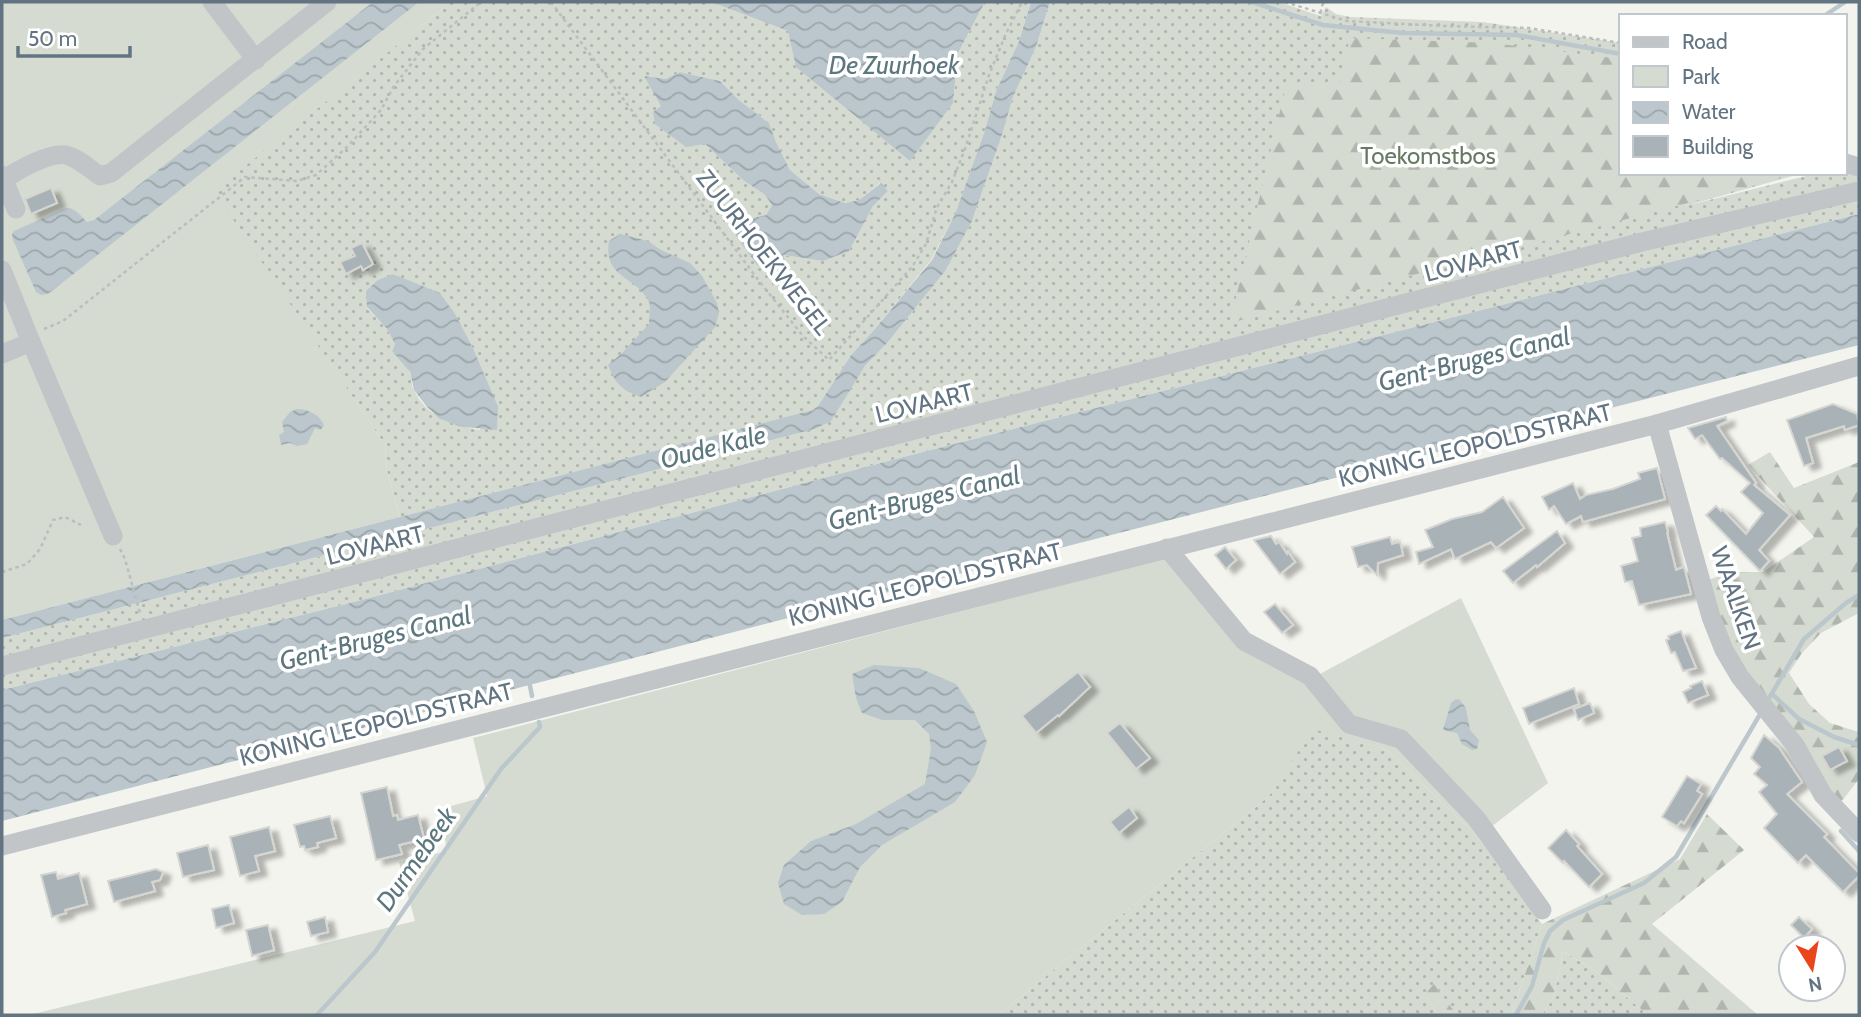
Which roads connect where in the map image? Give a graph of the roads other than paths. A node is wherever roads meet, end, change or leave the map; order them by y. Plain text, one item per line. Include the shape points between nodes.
1 (212, 2) edge
2 (327, 2) edge
3 (256, 60) junction
4 (3, 178) edge
5 (1859, 191) edge
6 (16, 209) dead end
7 (2, 270) edge
8 (29, 337) junction
9 (2, 354) edge
10 (1859, 366) edge
11 (1657, 424) junction
12 (113, 536) road end
13 (1167, 548) junction
14 (2, 666) edge
15 (1859, 833) edge
16 (2, 846) edge
17 (1542, 910) dead end

1 - 3 street
2 - 3 street
3 - 4 street via 111,173 100,176 58,154
4 - 6 street
5 - 14 street, LOVAART via 1642,242
7 - 8 street
8 - 9 street
8 - 12 street
10 - 11 street, KONING LEOPOLDSTRAAT
11 - 13 street, KONING LEOPOLDSTRAAT
11 - 15 street, WAALKEN via 1724,650 1795,745 1823,795
13 - 16 street, KONING LEOPOLDSTRAAT
13 - 17 street via 1244,641 1310,676 1349,724 1401,739 1476,818

